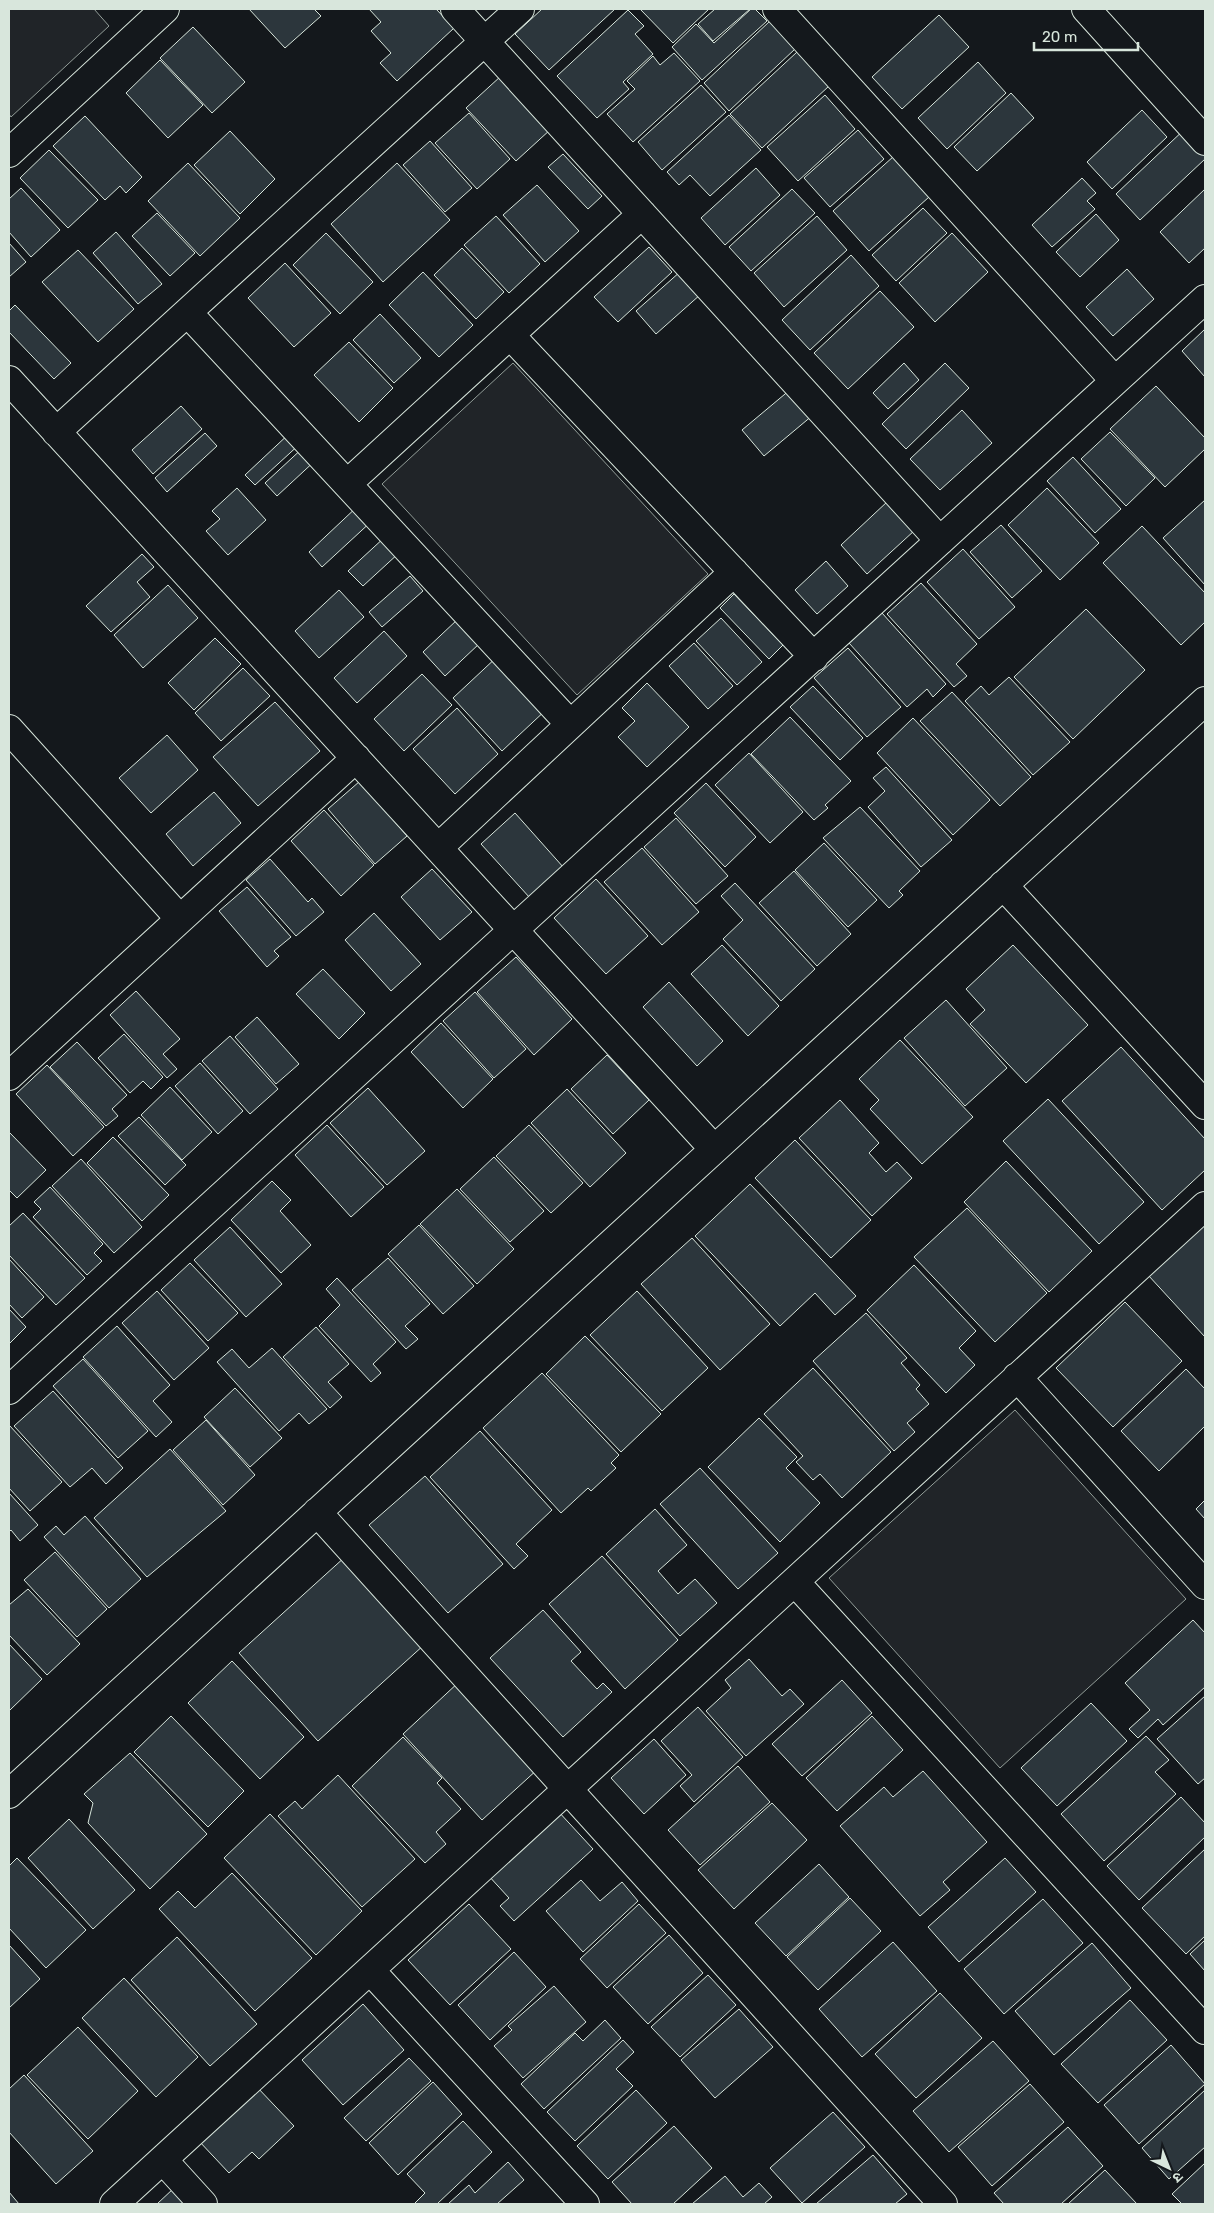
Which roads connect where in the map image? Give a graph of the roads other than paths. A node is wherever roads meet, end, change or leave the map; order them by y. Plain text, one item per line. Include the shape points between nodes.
1 (165, 9) edge
2 (455, 9) edge
3 (520, 9) edge
4 (777, 9) edge
5 (1086, 9) edge
6 (485, 41) junction
7 (1205, 141) edge
8 (9, 153) edge
9 (642, 214) junction
10 (1205, 299) edge
11 (188, 313) junction
12 (510, 334) junction
13 (9, 380) edge
14 (1115, 381) junction
15 (56, 432) junction
16 (347, 484) junction
17 (940, 541) junction
18 (734, 572) junction
19 (814, 657) junction
20 (1205, 700) edge
21 (570, 724) junction
22 (9, 729) edge
23 (356, 758) junction
24 (438, 848) junction
25 (1003, 885) junction
26 (180, 919) junction
27 (514, 931) junction
28 (11, 1069) edge
29 (1205, 1105) edge
30 (714, 1149) junction
31 (1205, 1206) edge
32 (1017, 1377) junction
33 (9, 1390) edge
34 (317, 1512) junction
35 (795, 1582) junction
36 (1205, 1585) edge
37 (567, 1789) junction
38 (9, 1794) edge
39 (370, 1970) junction
40 (1205, 2030) edge
41 (163, 2160) junction
42 (114, 2204) edge
43 (203, 2204) edge
44 (585, 2204) edge
45 (943, 2204) edge

1 - 8 street
2 - 6 street
3 - 6 street
4 - 14 street
5 - 7 street
6 - 9 street
6 - 11 street
9 - 12 street
9 - 17 street
10 - 14 street
11 - 15 street
11 - 16 street
12 - 16 street
12 - 18 street
13 - 15 street
14 - 17 street
15 - 23 street
16 - 21 street
17 - 19 street
18 - 19 street
18 - 21 street
19 - 27 street
20 - 25 street
21 - 24 street
22 - 26 street
23 - 24 street
23 - 26 street
24 - 27 street
25 - 29 street
25 - 30 street
26 - 28 street
27 - 30 street
27 - 33 street
30 - 34 street
31 - 32 street
32 - 35 street
32 - 36 street
34 - 37 street
34 - 38 street
35 - 37 street
35 - 40 street
37 - 39 street
37 - 45 street
39 - 41 street
39 - 44 street
41 - 42 street
41 - 43 street

